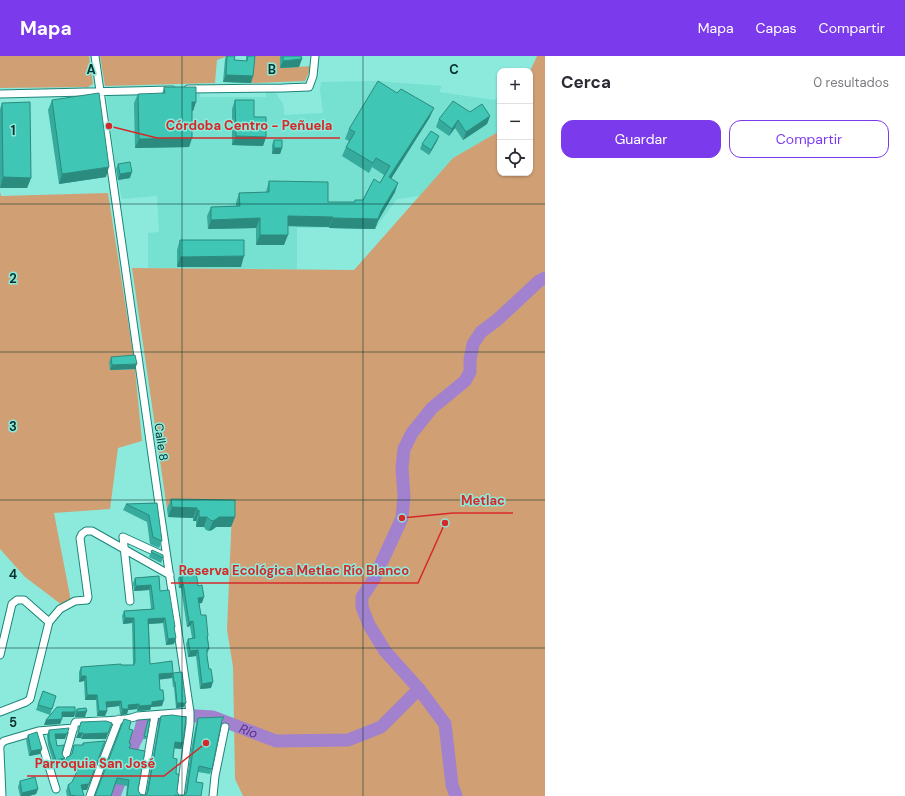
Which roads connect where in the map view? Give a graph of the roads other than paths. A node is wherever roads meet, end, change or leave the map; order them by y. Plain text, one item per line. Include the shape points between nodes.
1 (95, 56) edge
2 (316, 56) edge
3 (100, 91) junction
4 (0, 94) edge
5 (124, 549) junction
6 (167, 557) junction
7 (170, 575) junction
8 (130, 601) dead end
9 (48, 622) junction
10 (0, 654) edge
11 (0, 712) edge
12 (190, 712) junction
13 (155, 715) junction
14 (119, 719) junction
15 (226, 727) dead end
16 (74, 728) junction
17 (38, 731) junction
18 (0, 745) edge
19 (0, 750) edge
20 (65, 758) edge
21 (56, 790) dead end
22 (2, 796) edge
23 (90, 796) edge
24 (141, 796) edge
25 (180, 796) edge
26 (213, 796) edge

1 - 3 street, Calle 8
2 - 3 street via 309,86
3 - 4 street
3 - 6 street, Calle 8
5 - 6 street via 123,537
5 - 7 street
5 - 8 street
5 - 9 street via 92,531 82,534 80,538 88,597 60,609
6 - 7 street, Calle 8
7 - 12 street, Calle 8
9 - 10 street via 24,600 17,600 12,604
9 - 11 street via 30,699
12 - 13 street
12 - 25 street, Calle 8
13 - 14 street
13 - 24 street
14 - 16 street via 76,722
14 - 23 street
15 - 26 street
16 - 17 street
16 - 20 street
17 - 18 street via 4,741
17 - 21 street
18 - 19 street
19 - 22 street

